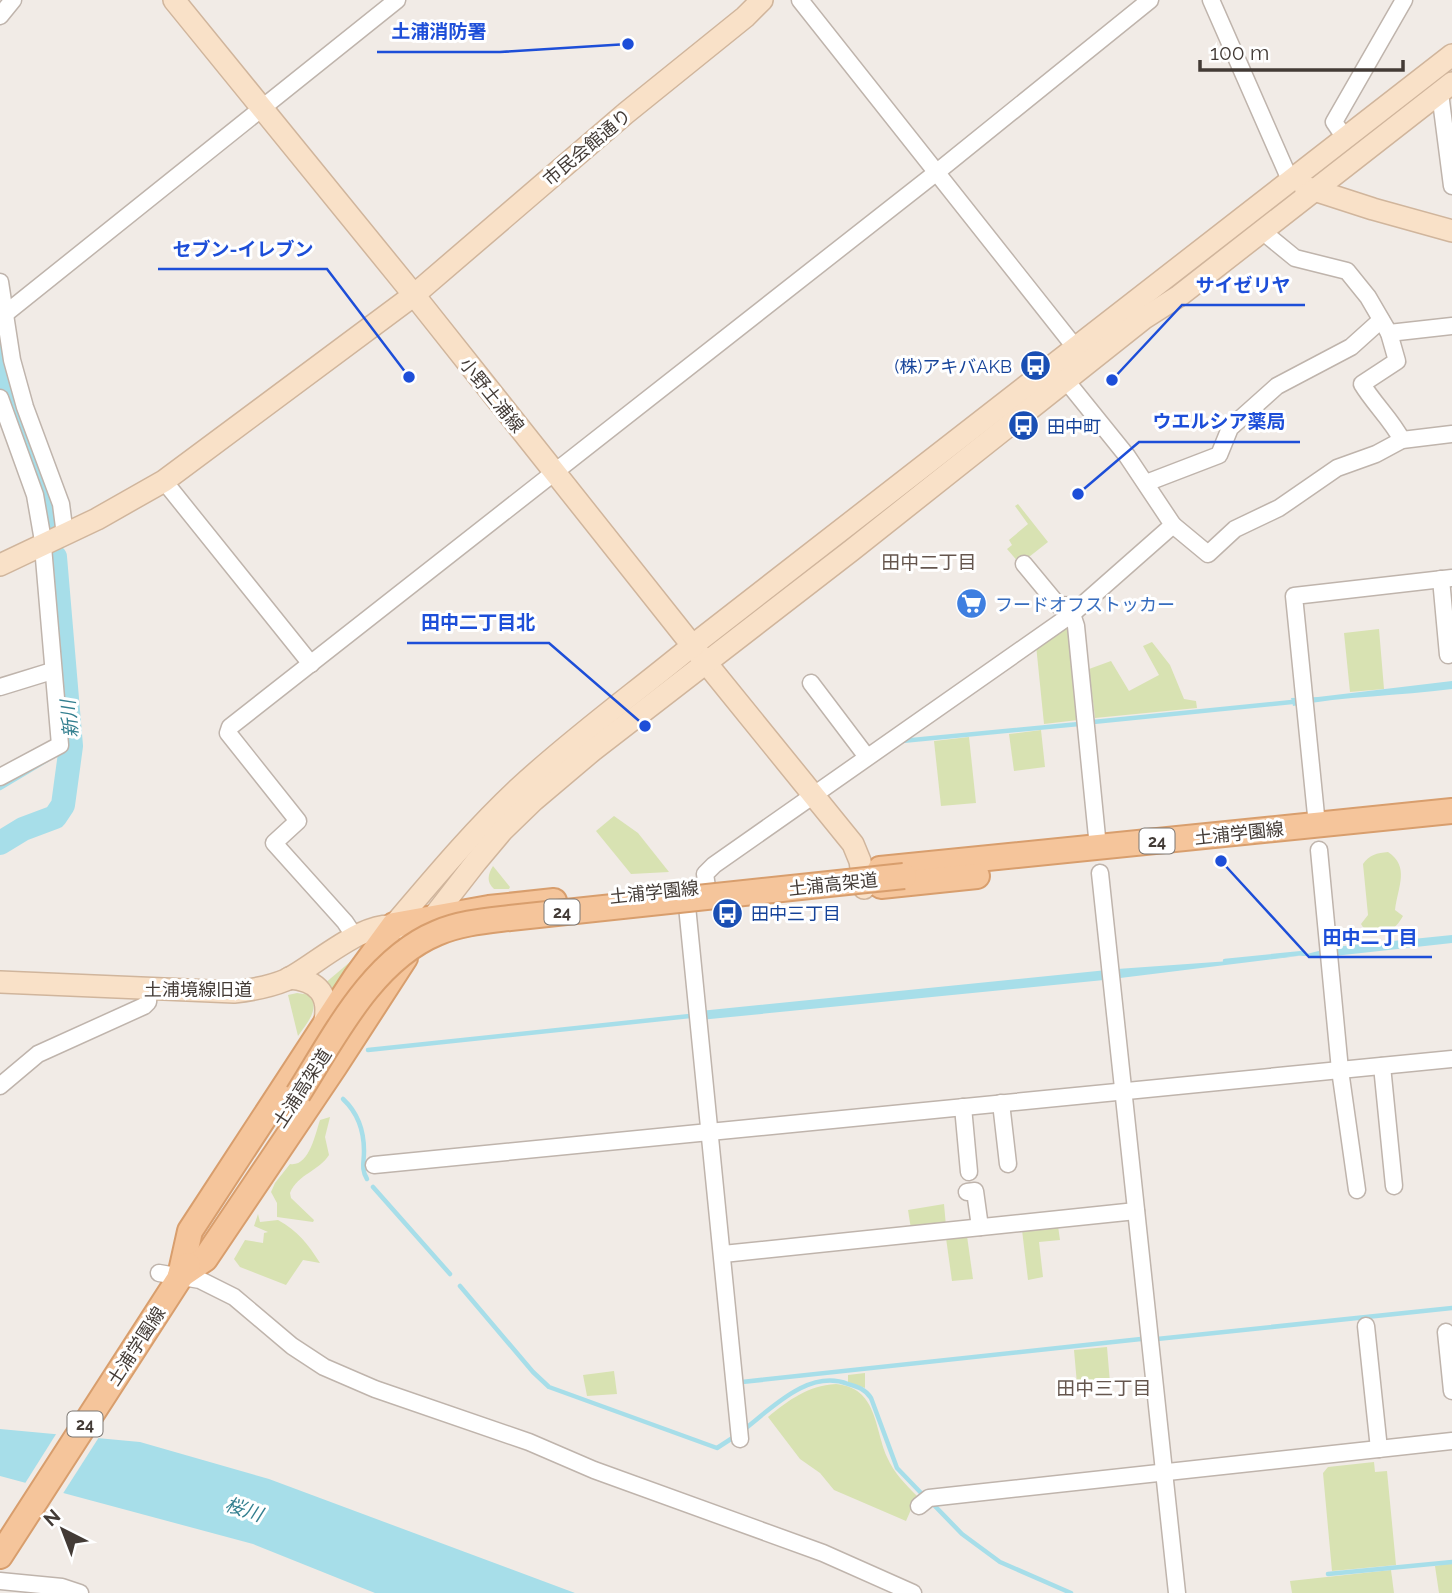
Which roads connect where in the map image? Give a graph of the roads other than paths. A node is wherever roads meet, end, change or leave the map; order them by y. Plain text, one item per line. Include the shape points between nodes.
1 (13, 0) edge
2 (174, 0) edge
3 (397, 0) edge
4 (762, 0) edge
5 (800, 0) edge
6 (1150, 0) edge
7 (1211, 0) edge
8 (1404, 0) edge
9 (0, 16) edge
10 (1452, 55) edge
11 (1446, 88) edge
12 (261, 108) junction
13 (1345, 138) junction
14 (937, 172) junction
15 (1290, 180) junction
16 (1452, 186) edge
17 (1314, 191) junction
18 (1262, 231) junction
19 (1452, 231) edge
20 (0, 282) edge
21 (414, 295) junction
22 (5, 313) junction
23 (1452, 326) edge
24 (1385, 327) junction
25 (1082, 356) junction
26 (1060, 373) junction
27 (0, 398) edge
28 (1452, 434) edge
29 (1402, 440) junction
30 (8, 445) edge
31 (555, 472) junction
32 (164, 481) junction
33 (1146, 483) junction
34 (1173, 525) junction
35 (65, 535) junction
36 (43, 546) junction
37 (1024, 564) dead end
38 (0, 565) edge
39 (1446, 579) edge
40 (1076, 610) junction
41 (692, 646) junction
42 (1448, 655) dead end
43 (311, 664) junction
44 (707, 664) junction
45 (52, 671) junction
46 (811, 683) dead end
47 (0, 687) edge
48 (867, 757) junction
49 (0, 777) edge
50 (814, 794) junction
51 (1452, 811) edge
52 (1452, 818) edge
53 (1317, 825) junction
54 (1452, 827) edge
55 (1097, 837) dead end
56 (1319, 850) dead end
57 (1100, 873) dead end
58 (863, 880) junction
59 (707, 887) junction
60 (687, 906) junction
61 (394, 925) junction
62 (426, 926) junction
63 (355, 937) junction
64 (289, 978) junction
65 (0, 982) edge
66 (149, 989) junction
67 (324, 1025) junction
68 (1452, 1059) edge
69 (1382, 1066) junction
70 (1340, 1070) junction
71 (0, 1086) edge
72 (1122, 1091) junction
73 (1001, 1103) junction
74 (963, 1107) junction
75 (709, 1131) junction
76 (1008, 1164) dead end
77 (374, 1165) dead end
78 (969, 1172) dead end
79 (1394, 1186) dead end
80 (1357, 1190) dead end
81 (967, 1192) dead end
82 (1136, 1211) junction
83 (980, 1227) junction
84 (723, 1254) junction
85 (170, 1280) junction
86 (1366, 1326) dead end
87 (1446, 1332) dead end
88 (1452, 1391) edge
89 (740, 1439) dead end
90 (1452, 1441) edge
91 (1379, 1450) junction
92 (1165, 1473) junction
93 (919, 1506) dead end
94 (0, 1556) edge
95 (0, 1581) edge
96 (80, 1593) edge
97 (913, 1593) edge
98 (1177, 1593) edge

1 - 9 street
2 - 12 street, 小野土浦線
3 - 12 street
4 - 21 street, 市民会館通り
5 - 14 street
6 - 14 street
7 - 15 street
8 - 13 street via 1334,122
10 - 13 street
11 - 16 street
11 - 17 street
12 - 21 street, 小野土浦線
12 - 22 street
13 - 15 street
14 - 25 street
14 - 31 street
15 - 17 street
15 - 25 street
17 - 18 street
17 - 19 street
18 - 24 street via 1295,258 1347,271
18 - 25 street via 1179,296
20 - 22 street
21 - 31 street, 小野土浦線
21 - 32 street
22 - 35 street via 12,360 61,504
23 - 24 street
24 - 29 street via 1397,361 1362,384
24 - 33 street via 1277,386 1230,428 1219,454
25 - 26 street
26 - 33 street
26 - 41 street
26 - 44 street
27 - 30 street
28 - 29 street
29 - 34 street via 1337,468 1279,508 1235,529 1208,554
30 - 36 street via 35,495
31 - 41 street, 小野土浦線
31 - 43 street
32 - 35 street
32 - 43 street
33 - 34 street
34 - 40 street
35 - 36 street
36 - 38 street
36 - 45 street
37 - 40 street via 1058,605
39 - 42 street
39 - 53 street via 1294,596
40 - 48 street
40 - 55 street
41 - 44 street, 小野土浦線
41 - 61 street via 521,786
43 - 63 street via 228,733 298,821 274,843
44 - 50 street, 小野土浦線
44 - 62 street via 534,800 502,831
45 - 47 street
45 - 49 street via 60,745
46 - 48 street
48 - 50 street
50 - 58 street, 小野土浦線 via 853,844
50 - 59 street via 714,865 705,874
51 - 53 main road, 土浦学園線 / 24
52 - 85 main road, 土浦高架道 / 24, bridge via 462,925 418,942 364,994
53 - 58 main road, 土浦学園線 / 24
54 - 58 main road, 土浦学園線 / 24
56 - 70 street
57 - 72 street
58 - 59 main road, 土浦学園線 / 24
58 - 60 main road, 土浦学園線 / 24
59 - 62 main road, 土浦学園線 / 24 via 489,908
60 - 62 main road, 土浦学園線 / 24
60 - 75 street
61 - 62 main road, 土浦学園線 / 24
61 - 63 street, 土浦境線旧道
61 - 67 main road, 土浦学園線 / 24
62 - 85 main road, 土浦学園線 / 24 via 205,1259
63 - 64 street, 土浦境線旧道
64 - 66 street, 土浦境線旧道 via 234,992
64 - 67 street via 304,979 321,991 327,1013
65 - 66 street, 土浦境線旧道
66 - 71 street via 144,1006 38,1054
67 - 85 main road, 土浦学園線 / 24 via 190,1231
68 - 69 street
69 - 70 street
69 - 79 street
70 - 72 street
70 - 80 street
72 - 73 street
72 - 82 street
73 - 74 street
73 - 76 street
74 - 75 street
74 - 78 street
75 - 77 street
75 - 84 street
81 - 83 street via 975,1191
82 - 83 street
82 - 92 street
83 - 84 street
84 - 89 street
85 - 94 main road, 土浦学園線 / 24
85 - 97 street via 200,1280 234,1297 324,1367 375,1389 823,1553
86 - 91 street
87 - 88 street
90 - 91 street
91 - 92 street
92 - 93 street via 929,1498
92 - 98 street
95 - 96 street

